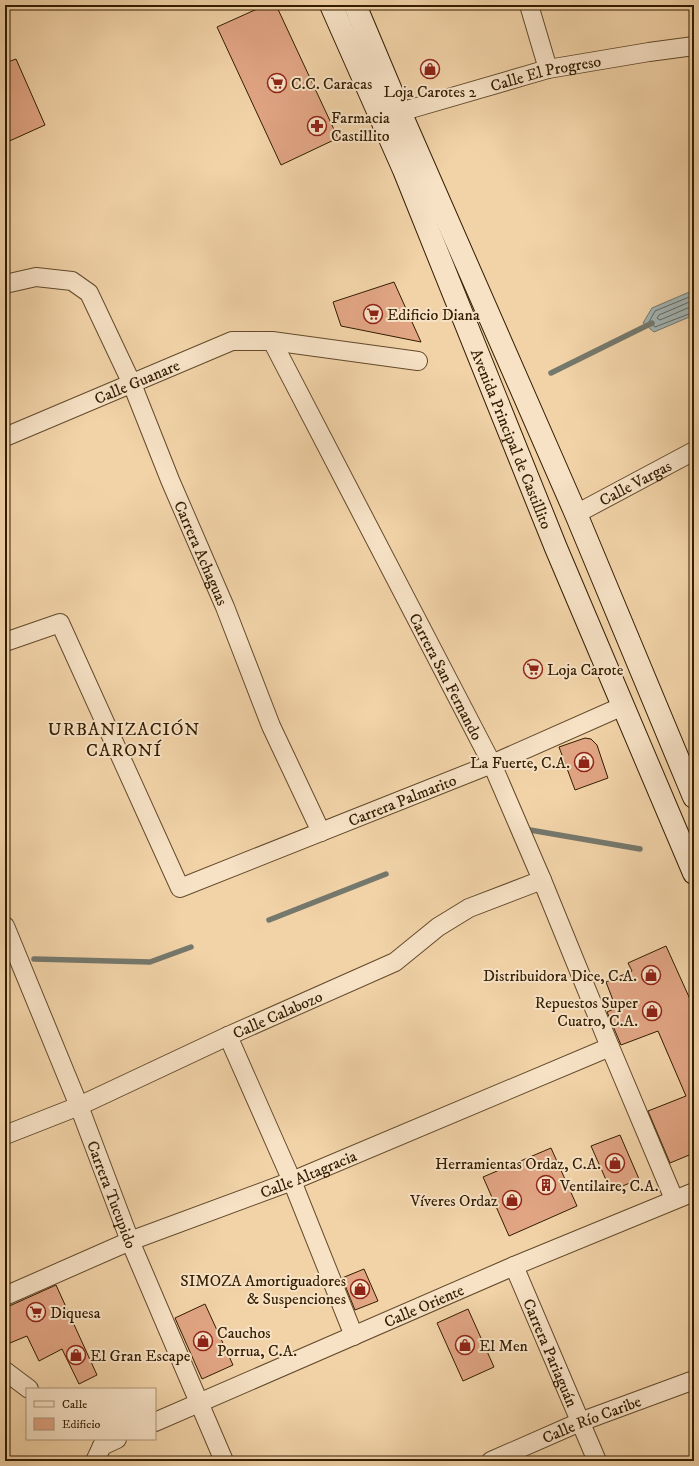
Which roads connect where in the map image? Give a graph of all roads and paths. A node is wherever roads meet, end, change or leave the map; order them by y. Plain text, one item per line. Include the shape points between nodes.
1 (331, 5) edge
2 (355, 5) edge
3 (529, 5) edge
4 (694, 46) edge
5 (548, 69) junction
6 (400, 112) junction
7 (5, 284) edge
8 (272, 341) junction
9 (418, 361) dead end
10 (132, 384) junction
11 (5, 437) edge
12 (694, 451) edge
13 (576, 514) junction
14 (5, 642) edge
15 (623, 706) junction
16 (492, 764) junction
17 (693, 791) edge
18 (321, 832) junction
19 (694, 873) edge
20 (542, 880) junction
21 (5, 926) edge
22 (228, 1036) junction
23 (610, 1047) junction
24 (79, 1106) junction
25 (5, 1135) edge
26 (292, 1181) junction
27 (694, 1192) edge
28 (674, 1199) junction
29 (130, 1241) junction
30 (514, 1266) junction
31 (5, 1296) edge
32 (354, 1336) junction
33 (5, 1371) edge
34 (694, 1380) edge
35 (28, 1388) edge
36 (200, 1403) junction
37 (156, 1422) edge
38 (580, 1422) junction
39 (224, 1461) edge
40 (491, 1461) edge
41 (597, 1461) edge

1 - 15 main road, Avenida Principal de Castillito via 404,170 556,548
2 - 6 main road, Avenida Principal de Castillito
3 - 5 street
4 - 5 street, Calle El Progreso
5 - 6 street, Calle El Progreso
6 - 13 main road, Avenida Principal de Castillito
7 - 10 street, Carrera Achaguas via 36,277 72,282 90,293
8 - 9 street, Calle Guanare
8 - 10 street, Calle Guanare via 232,341
8 - 16 street, Carrera San Fernando
10 - 11 street, Calle Guanare
10 - 18 street, Carrera Achaguas via 225,607 271,726
12 - 13 street, Calle Vargas
13 - 17 main road, Avenida Principal de Castillito
14 - 18 street, Carrera Palmarito via 60,623 180,888
15 - 16 street, Carrera Palmarito
15 - 19 main road, Avenida Principal de Castillito
16 - 18 street, Carrera Palmarito
16 - 20 street, Carrera San Fernando
20 - 22 street, Calle Calabozo via 469,908 438,927 395,962
20 - 23 street, Carrera San Fernando
21 - 24 street, Carrera Tucupido
22 - 24 street, Calle Calabozo
22 - 26 street
23 - 26 street, Calle Altagracia
23 - 28 street, Carrera San Fernando
24 - 25 street, Calle Calabozo
24 - 29 street, Carrera Tucupido
26 - 29 street, Calle Altagracia
26 - 32 street
27 - 28 street, Calle Oriente
28 - 30 street, Calle Oriente
29 - 31 street, Calle Altagracia
29 - 36 street, Carrera Tucupido
30 - 32 street, Calle Oriente
30 - 38 street, Carrera Pariaguán
32 - 36 street, Calle Oriente
33 - 35 street
34 - 38 street, Calle Río Caribe
36 - 37 street, Calle Oriente
36 - 39 street, Carrera Tucupido
38 - 40 street, Calle Río Caribe
38 - 41 street, Carrera Pariaguán

